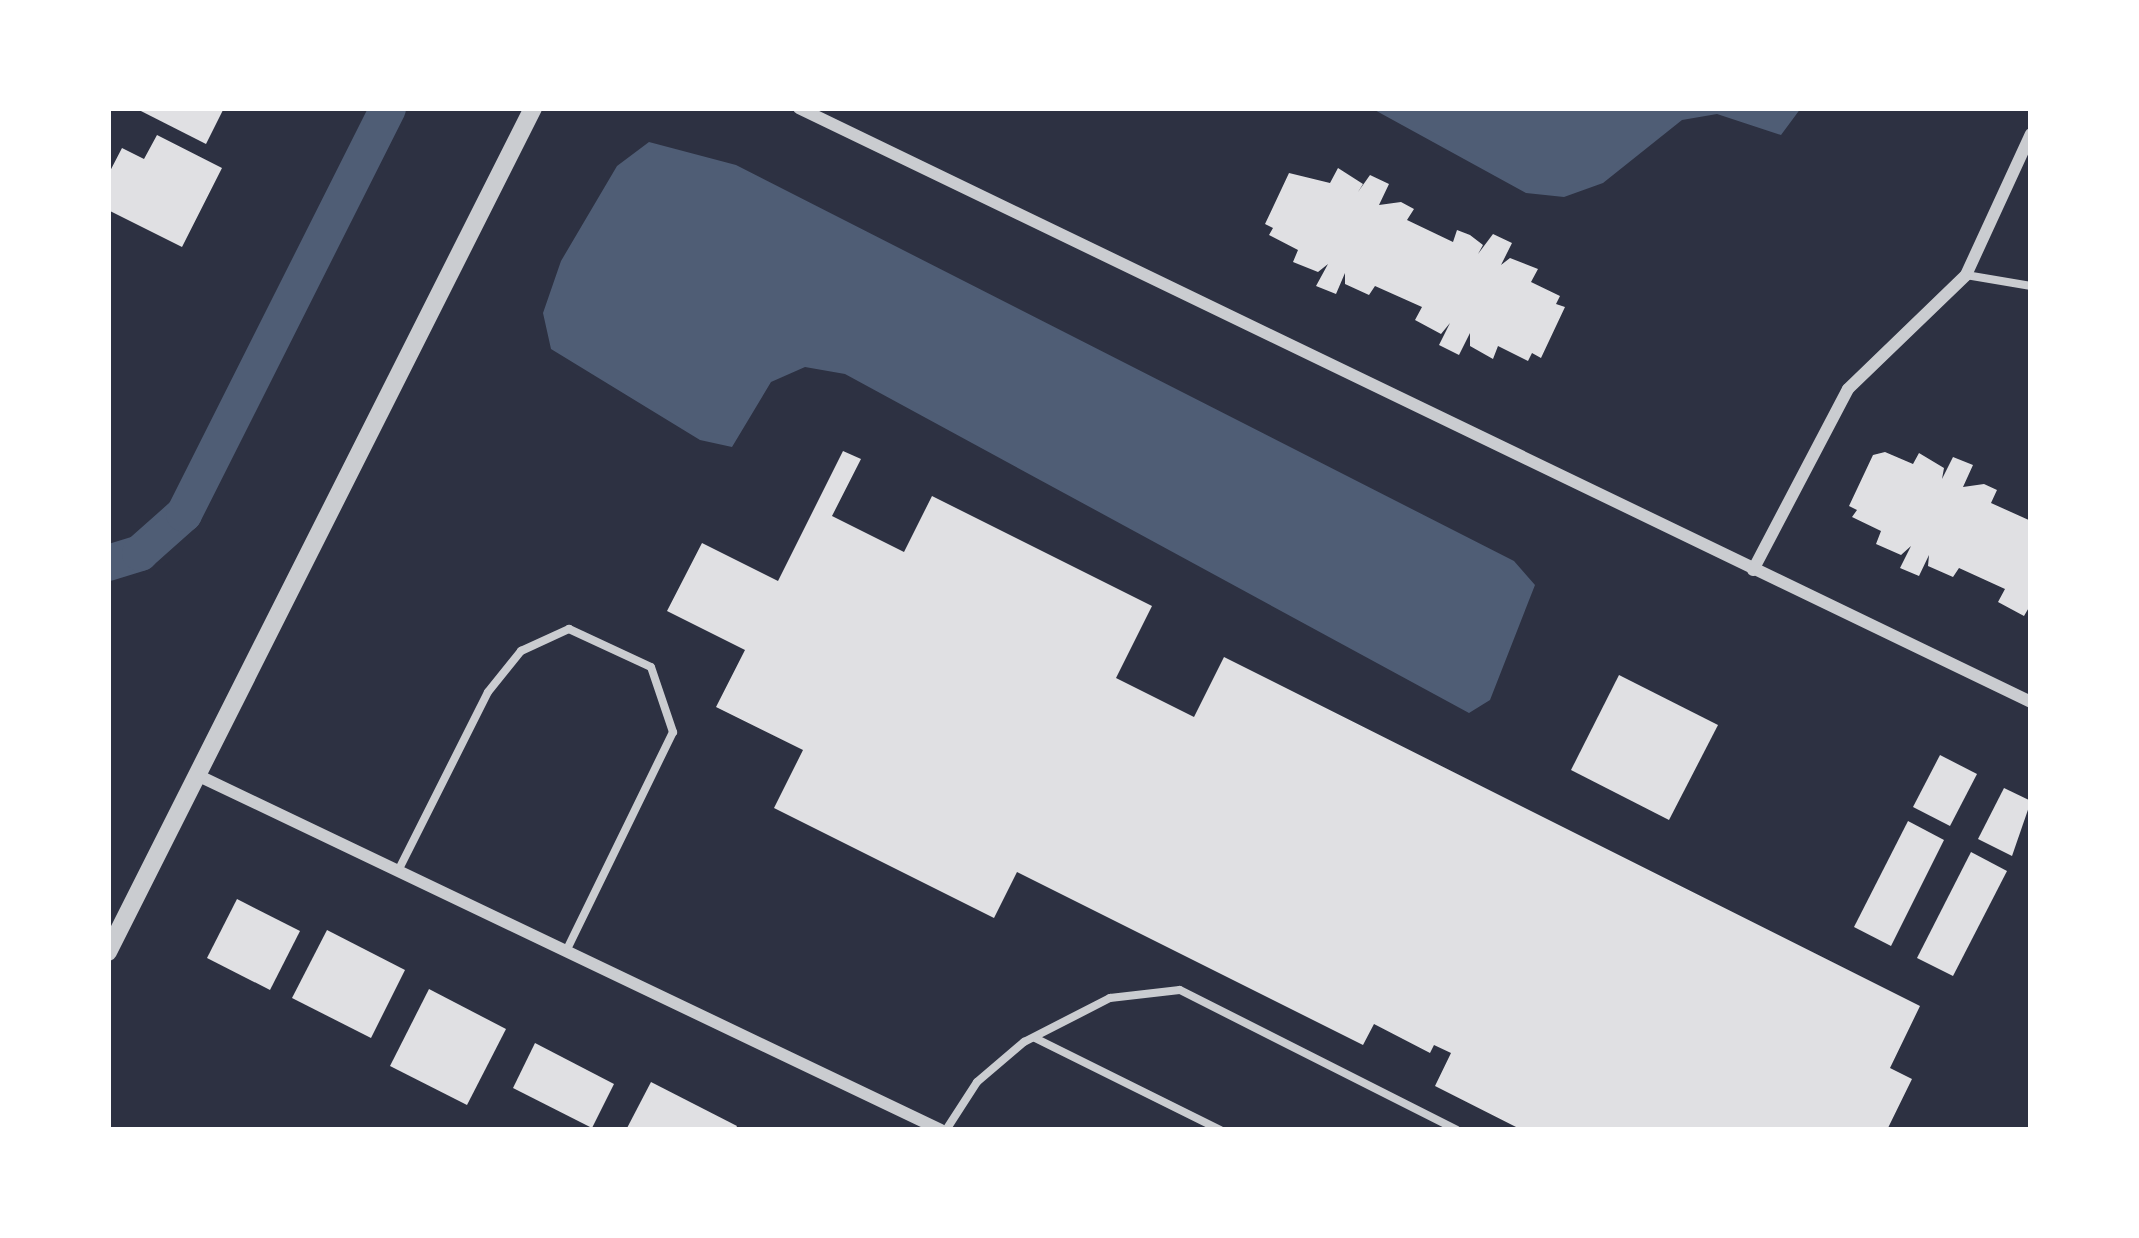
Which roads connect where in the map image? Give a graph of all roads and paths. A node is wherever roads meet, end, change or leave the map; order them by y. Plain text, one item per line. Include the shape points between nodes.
1 (533, 108) edge
2 (800, 108) edge
3 (2031, 134) edge
4 (2026, 164) edge
5 (1966, 275) junction
6 (2031, 286) edge
7 (1753, 571) junction
8 (2031, 702) edge
9 (197, 775) junction
10 (398, 871) junction
11 (566, 951) junction
12 (108, 952) edge
13 (1034, 1037) junction
14 (944, 1130) edge
15 (1220, 1130) edge
16 (1457, 1130) edge

1 - 9 street
2 - 7 street
3 - 4 street
4 - 5 street
5 - 6 lane
5 - 7 street via 1848,389
7 - 8 street
9 - 10 street
9 - 12 street
10 - 11 street
10 - 11 lane via 488,692 521,651 569,628 651,667 673,732
11 - 14 street
13 - 14 lane via 977,1082
13 - 15 lane
13 - 16 lane via 1110,998 1180,990

